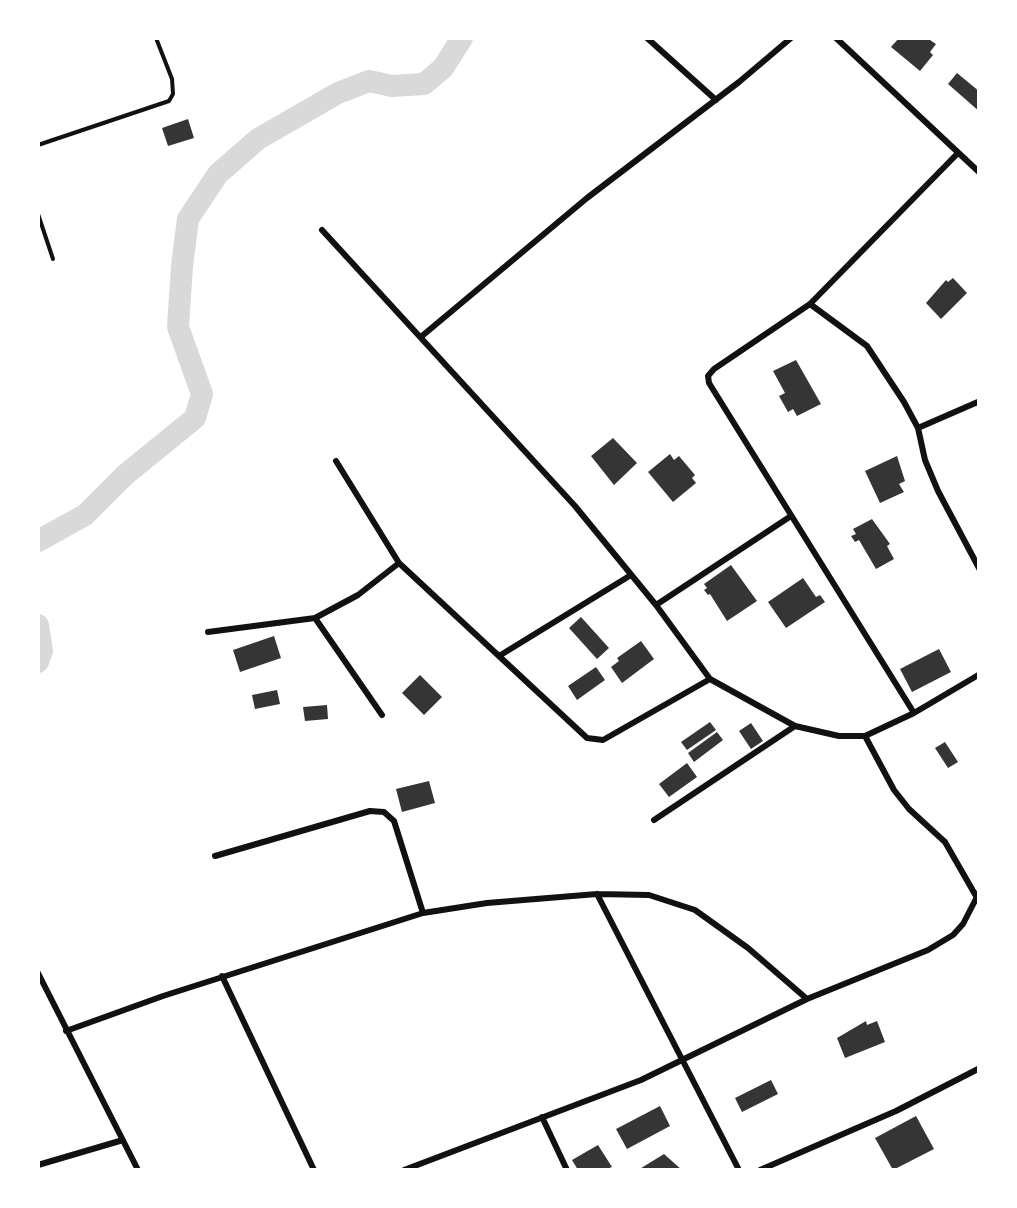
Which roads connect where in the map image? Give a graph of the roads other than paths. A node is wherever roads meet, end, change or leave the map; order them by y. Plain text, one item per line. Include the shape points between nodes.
1 (156, 38) edge
2 (647, 38) edge
3 (790, 38) edge
4 (836, 38) edge
5 (716, 100) junction
6 (38, 145) edge
7 (958, 153) junction
8 (980, 173) edge
9 (38, 214) edge
10 (322, 230) dead end
11 (53, 259) dead end
12 (810, 304) junction
13 (422, 336) junction
14 (980, 402) edge
15 (918, 428) junction
16 (336, 461) dead end
17 (791, 516) junction
18 (399, 562) junction
19 (980, 570) edge
20 (631, 575) junction
21 (656, 605) junction
22 (315, 618) junction
23 (208, 632) dead end
24 (499, 656) junction
25 (980, 674) edge
26 (710, 679) junction
27 (914, 713) junction
28 (382, 715) dead end
29 (795, 726) junction
30 (864, 736) junction
31 (654, 820) dead end
32 (215, 856) dead end
33 (597, 894) junction
34 (978, 897) edge
35 (423, 913) junction
36 (38, 972) edge
37 (222, 976) junction
38 (807, 998) junction
39 (66, 1031) junction
40 (682, 1061) junction
41 (980, 1068) edge
42 (542, 1117) junction
43 (123, 1140) junction
44 (38, 1164) edge
45 (420, 1168) edge
46 (138, 1170) edge
47 (314, 1170) edge
48 (404, 1170) edge
49 (567, 1170) edge
50 (739, 1170) edge
51 (760, 1170) edge

1 - 6 lane via 172,79 169,101
2 - 5 street
3 - 5 street
4 - 7 street
5 - 13 street
7 - 8 street
7 - 12 street
9 - 11 lane
10 - 13 street
12 - 15 street via 866,346
12 - 17 street via 708,376
13 - 20 street
14 - 15 street
15 - 19 street via 938,491
16 - 18 street
17 - 21 street
17 - 27 street
18 - 22 street
18 - 24 street
20 - 21 street
20 - 24 street
21 - 26 street
22 - 23 street
22 - 28 street
24 - 26 street via 594,741
25 - 27 street
26 - 29 street
27 - 30 street
29 - 30 street
29 - 31 street
30 - 34 street via 894,790 944,842
32 - 35 street via 384,812 394,821
33 - 35 street
33 - 38 street via 649,895 695,910
33 - 40 street
34 - 38 street via 953,935 885,970
35 - 37 street
36 - 39 street
37 - 39 street
37 - 47 street
38 - 40 street
39 - 43 street
40 - 42 street
40 - 50 street
41 - 51 street
42 - 45 street
42 - 49 street
43 - 44 street
43 - 46 street
45 - 48 street

